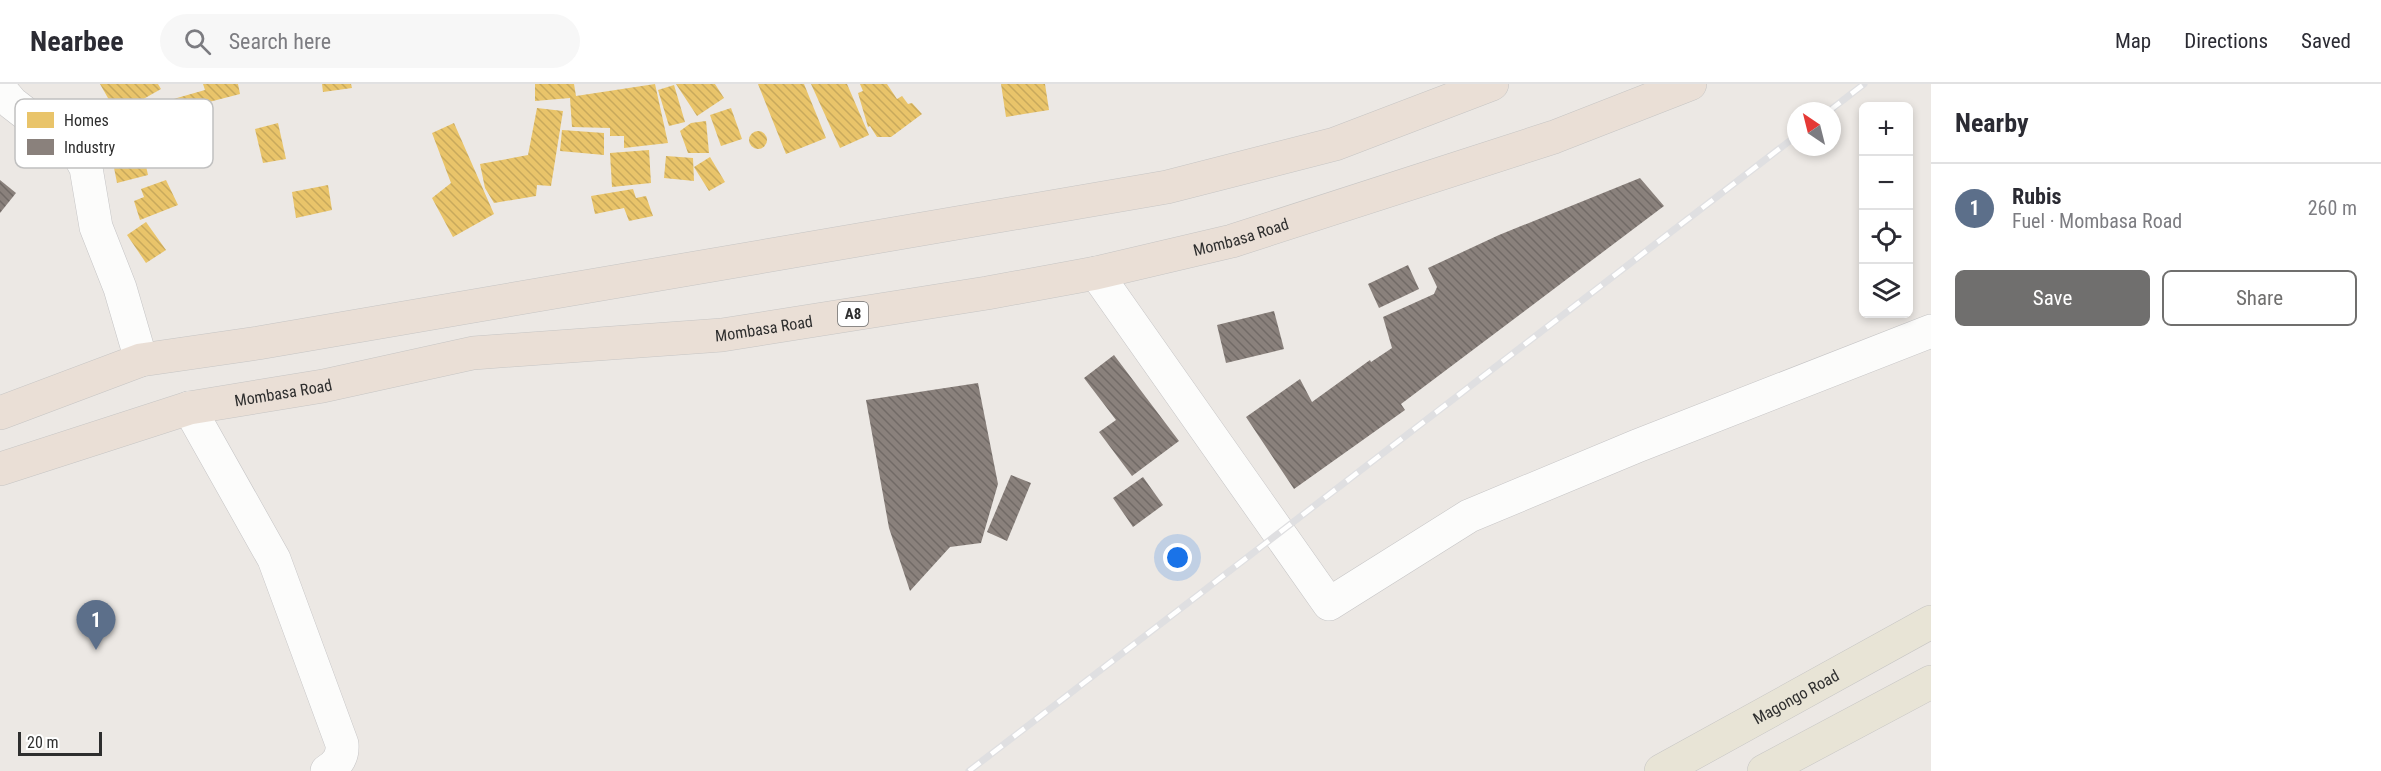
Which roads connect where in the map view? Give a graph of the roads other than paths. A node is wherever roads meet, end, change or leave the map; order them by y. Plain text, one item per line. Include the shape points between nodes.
1 (1492, 84) edge
2 (1690, 84) edge
3 (0, 89) edge
4 (15, 105) edge
5 (84, 168) edge
6 (1096, 273) junction
7 (1931, 331) edge
8 (141, 360) junction
9 (189, 408) junction
10 (0, 413) edge
11 (0, 469) edge
12 (1931, 622) edge
13 (1931, 682) edge
14 (327, 771) edge
15 (1661, 771) edge
16 (1764, 771) edge

1 - 8 highway via 1335,144 1167,188
2 - 6 highway, Mombasa Road / A8 via 1554,137 1232,241
3 - 4 street
5 - 8 street via 96,226 120,288
6 - 7 street via 1329,604 1469,516
6 - 9 highway, Mombasa Road / A8 via 722,334 473,353 323,386
8 - 10 highway
9 - 11 highway, Mombasa Road / A8
9 - 14 street via 266,542 302,631 342,744 340,760
12 - 15 main road, Magongo Road
13 - 16 main road

